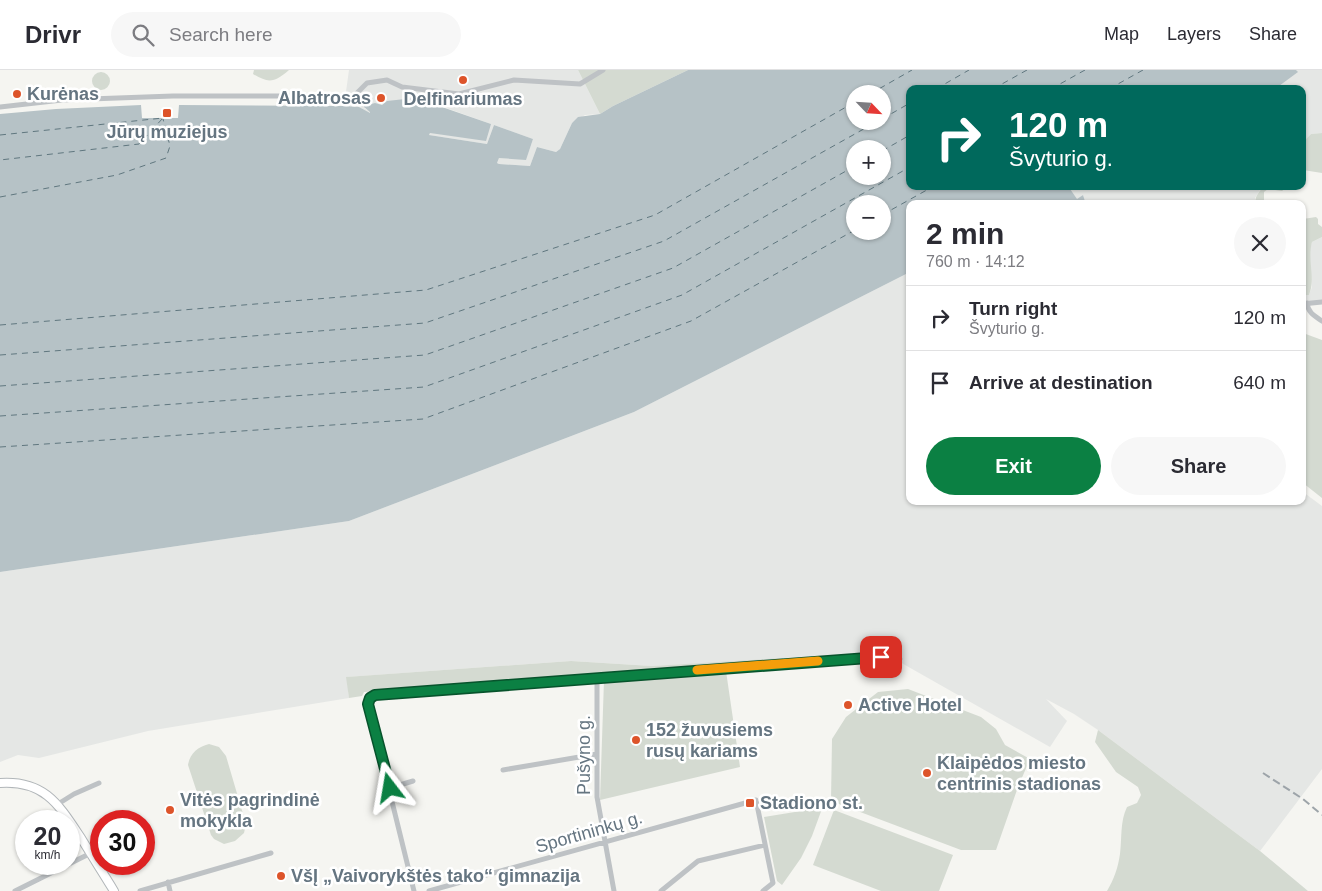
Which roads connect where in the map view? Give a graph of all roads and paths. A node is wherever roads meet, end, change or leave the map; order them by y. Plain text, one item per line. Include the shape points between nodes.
1 (603, 70) edge
2 (0, 107) edge
3 (1322, 302) edge
4 (1306, 304) edge
5 (1306, 306) edge
6 (1322, 321) edge
7 (900, 658) dead end
8 (597, 678) junction
9 (597, 754) junction
10 (503, 770) dead end
11 (413, 781) dead end
12 (0, 783) edge
13 (99, 783) dead end
14 (390, 788) junction
15 (58, 804) junction
16 (604, 842) junction
17 (765, 845) junction
18 (90, 852) edge
19 (272, 852) dead end
20 (90, 854) edge
21 (104, 875) edge
22 (168, 882) junction
23 (15, 891) edge
24 (114, 891) edge
25 (140, 891) edge
26 (170, 891) edge
27 (414, 891) edge
28 (429, 891) edge
29 (614, 891) edge
30 (661, 891) edge
31 (763, 891) edge

1 - 2 street via 580,84 514,80 459,94 406,88 387,80 368,83 352,96 173,96 62,100
3 - 4 street
5 - 6 street
7 - 8 street via 810,661
8 - 9 street, Pušyno g.
8 - 14 street via 375,695 368,704
9 - 10 street
9 - 16 street, Pušyno g. via 597,797
11 - 14 street
12 - 15 main road via 28,785
13 - 15 street
14 - 27 street
15 - 18 main road
16 - 17 street, Sportininkų g. via 756,800
16 - 28 street, Sportininkų g.
16 - 29 street, Pušyno g.
17 - 30 street via 698,861
17 - 31 street via 773,883
19 - 22 street
20 - 23 street
21 - 24 main road
22 - 25 street
22 - 26 street

